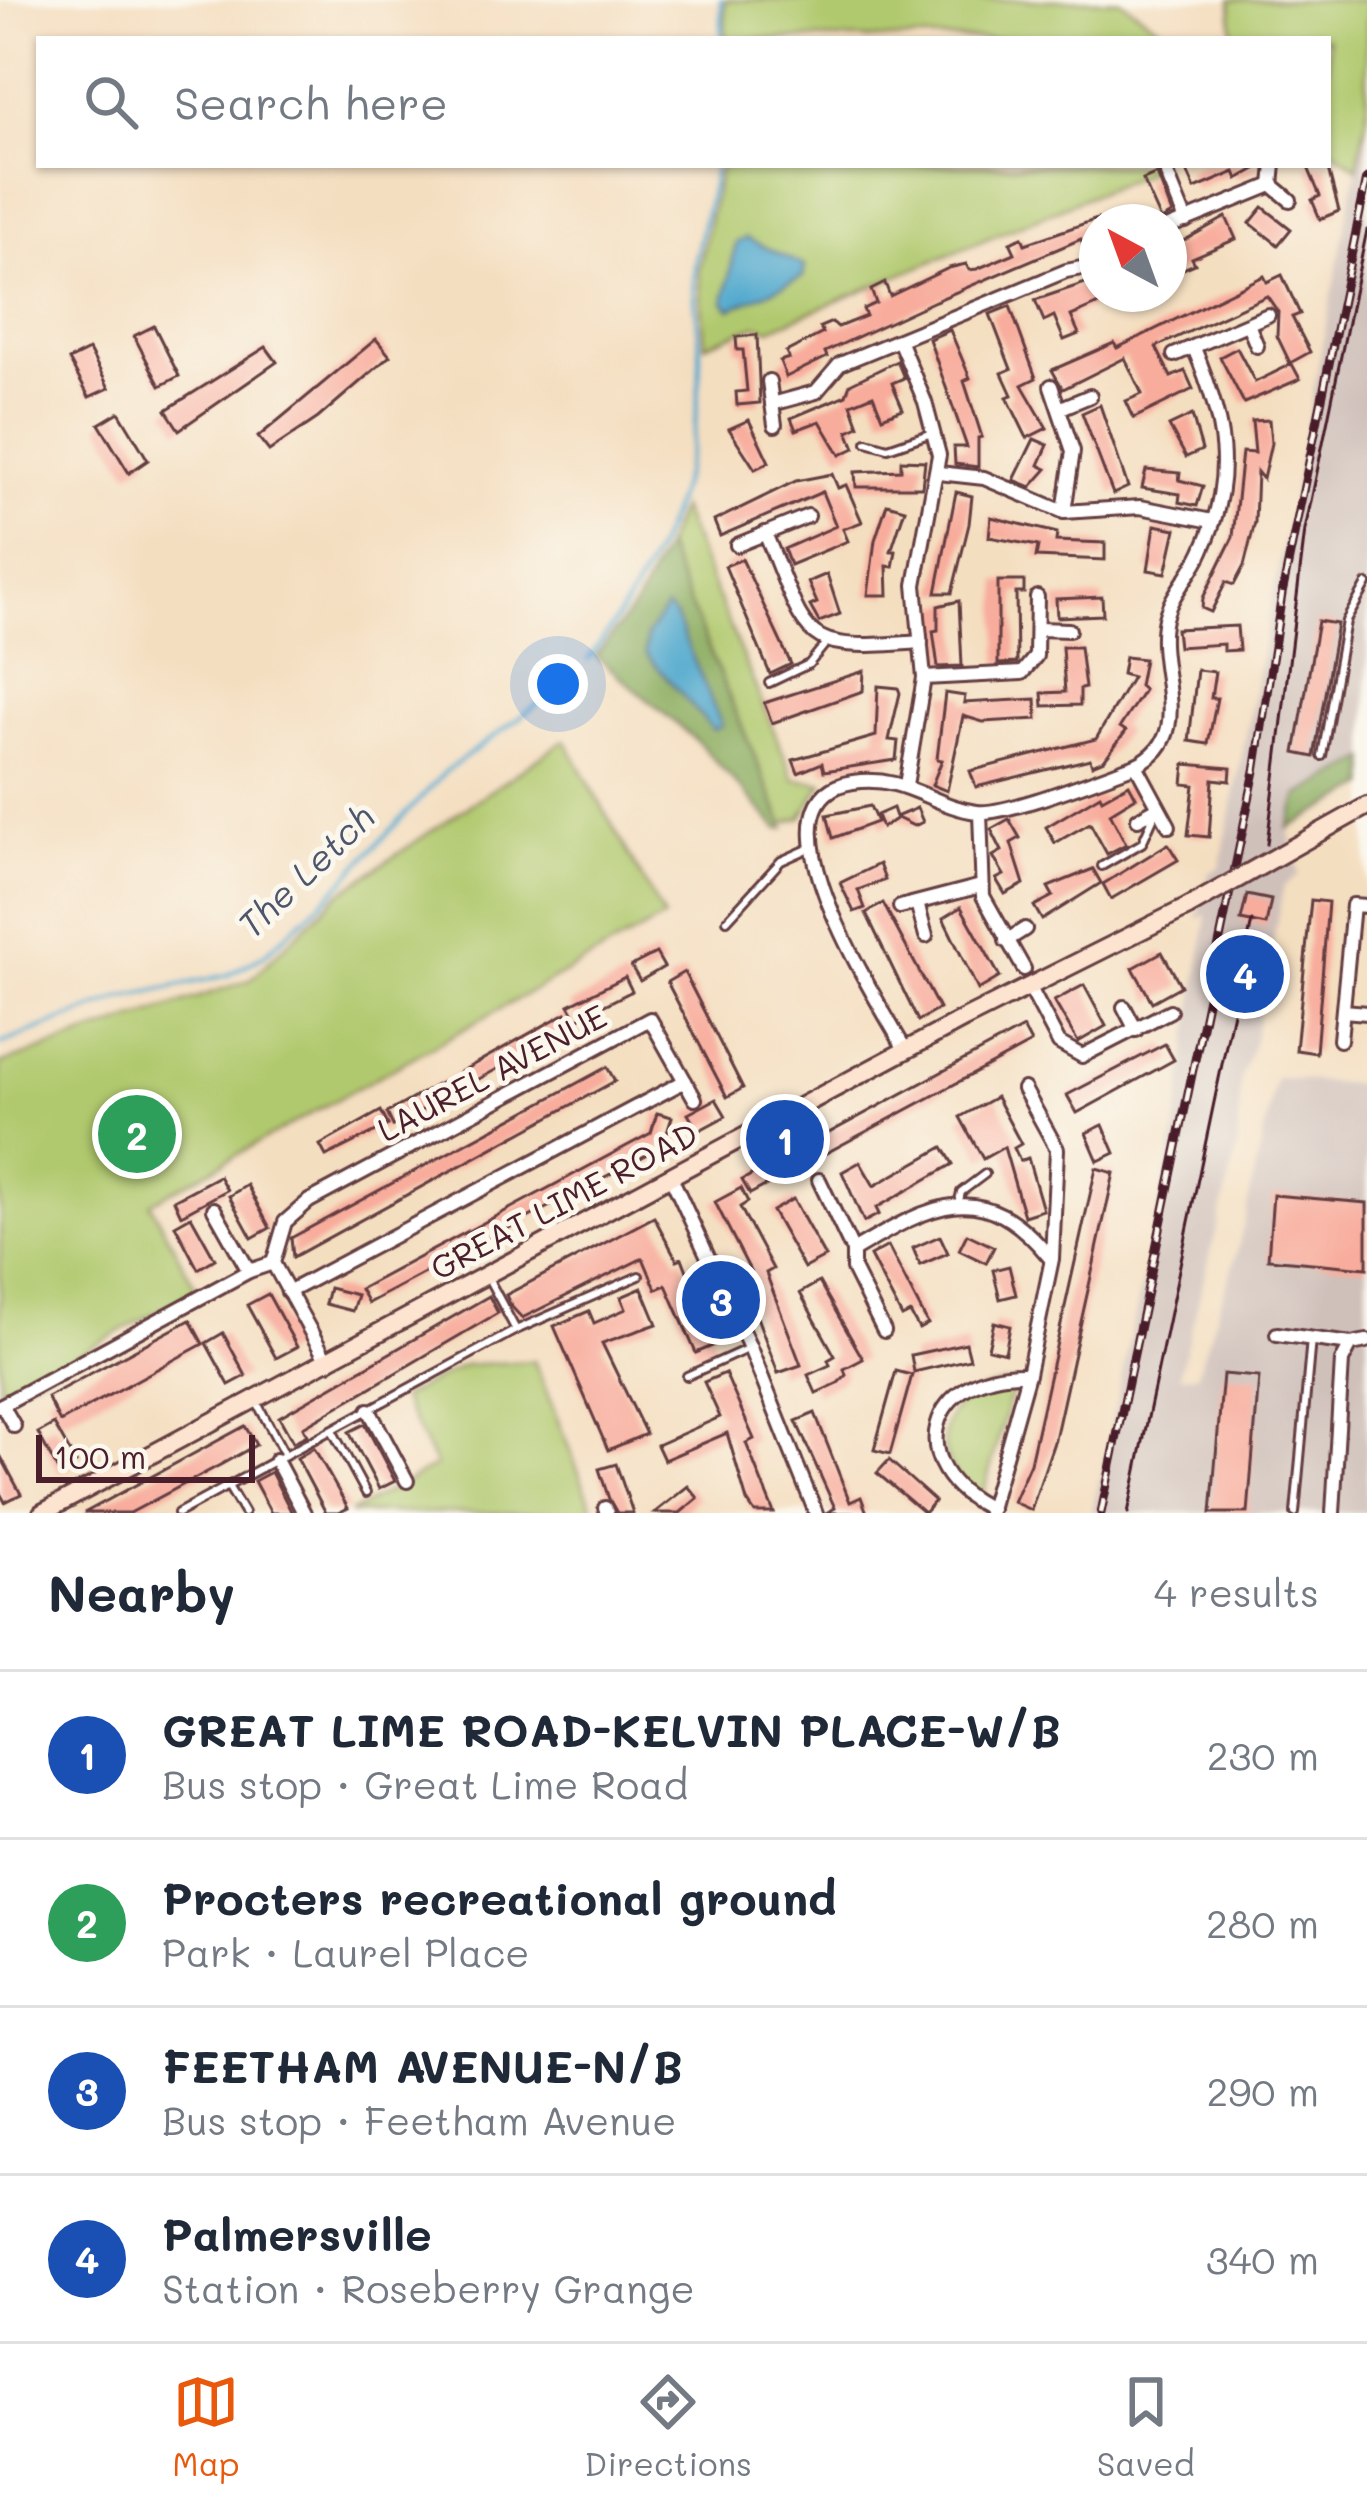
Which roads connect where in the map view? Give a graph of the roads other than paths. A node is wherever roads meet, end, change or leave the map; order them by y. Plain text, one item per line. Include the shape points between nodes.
1 (1274, 168) edge
2 (1167, 173) dead end
3 (1272, 185) junction
4 (1291, 200) dead end
5 (1180, 204) edge
6 (1187, 220) edge
7 (1079, 269) edge
8 (1268, 315) dead end
9 (1248, 324) junction
10 (899, 340) junction
11 (1258, 346) dead end
12 (1194, 347) junction
13 (1174, 356) dead end
14 (769, 381) dead end
15 (1051, 386) dead end
16 (1090, 396) dead end
17 (772, 404) junction
18 (1061, 409) junction
19 (775, 425) dead end
20 (935, 432) junction
21 (867, 442) dead end
22 (939, 473) junction
23 (1064, 512) junction
24 (808, 516) dead end
25 (1212, 521) junction
26 (765, 533) junction
27 (736, 544) dead end
28 (1367, 584) edge
29 (1037, 597) dead end
30 (1038, 629) junction
31 (1069, 630) dead end
32 (921, 642) junction
33 (826, 643) junction
34 (924, 678) junction
35 (770, 683) dead end
36 (1322, 756) dead end
37 (1136, 765) junction
38 (907, 785) junction
39 (1367, 806) edge
40 (1158, 808) junction
41 (980, 813) junction
42 (1138, 819) dead end
43 (1169, 826) dead end
44 (810, 848) junction
45 (1102, 866) dead end
46 (981, 886) junction
47 (916, 903) junction
48 (1367, 906) edge
49 (901, 907) dead end
50 (727, 920) dead end
51 (1025, 929) dead end
52 (926, 936) dead end
53 (1006, 940) junction
54 (1026, 977) junction
55 (1124, 1007) dead end
56 (1170, 1010) dead end
57 (1343, 1010) junction
58 (1367, 1013) edge
59 (1136, 1030) junction
60 (1340, 1040) dead end
61 (906, 1051) junction
62 (685, 1081) junction
63 (1024, 1089) dead end
64 (694, 1099) dead end
65 (985, 1174) dead end
66 (671, 1178) junction
67 (819, 1180) dead end
68 (285, 1196) dead end
69 (958, 1205) junction
70 (214, 1209) dead end
71 (297, 1209) junction
72 (854, 1250) junction
73 (1052, 1259) junction
74 (273, 1263) junction
75 (249, 1271) junction
76 (487, 1276) junction
77 (639, 1276) dead end
78 (289, 1292) junction
79 (516, 1330) junction
80 (884, 1331) dead end
81 (1277, 1334) dead end
82 (1311, 1339) junction
83 (1367, 1341) edge
84 (1351, 1345) junction
85 (750, 1348) junction
86 (328, 1363) junction
87 (1028, 1374) junction
88 (686, 1376) dead end
89 (256, 1401) junction
90 (1, 1406) edge
91 (369, 1410) junction
92 (14, 1426) dead end
93 (332, 1430) junction
94 (280, 1458) junction
95 (407, 1481) dead end
96 (228, 1486) junction
97 (366, 1493) dead end
98 (990, 1511) edge
99 (42, 1513) edge
100 (178, 1513) edge
101 (244, 1513) edge
102 (304, 1513) edge
103 (816, 1513) edge
104 (1295, 1513) edge
105 (1333, 1513) edge

1 - 3 street
2 - 5 street
3 - 4 street
3 - 6 street
7 - 10 street
8 - 9 street
9 - 11 street
9 - 12 street
10 - 17 street via 837,366 815,392
10 - 20 street
12 - 13 street
12 - 25 street via 1224,433
14 - 17 street
15 - 18 street
16 - 18 street
17 - 19 street
18 - 23 street via 1073,451
20 - 21 lane via 888,448
20 - 22 street
22 - 23 street via 984,478
22 - 32 street via 916,585
23 - 25 street via 1152,508
24 - 26 street
25 - 37 street via 1164,623 1170,726 1157,752
26 - 27 street
26 - 33 street via 802,620
28 - 36 lane via 1346,621
29 - 30 street
30 - 31 street
30 - 34 street via 1036,656 1017,676
32 - 33 street
32 - 34 street
33 - 35 lane via 809,664
34 - 38 street
37 - 40 street
37 - 41 street
38 - 41 street
38 - 44 street via 834,789 810,819
39 - 54 main road, GREAT LIME ROAD, bridge via 1188,907
40 - 42 street
40 - 43 street
40 - 45 lane via 1142,843
41 - 46 street
44 - 50 lane via 781,861
44 - 61 street via 856,962
46 - 47 street
46 - 53 street
47 - 49 street
47 - 52 street
48 - 57 street via 1353,905
51 - 53 street
53 - 54 street
54 - 59 street via 1070,1053 1082,1056
54 - 61 main road, GREAT LIME ROAD
55 - 59 street
56 - 59 street
57 - 58 street
57 - 60 street
61 - 66 main road, GREAT LIME ROAD
62 - 64 street, LAUREL AVENUE
62 - 71 street, LAUREL AVENUE via 650,1019
62 - 78 street
63 - 73 street via 1057,1149
65 - 69 lane
66 - 76 main road, GREAT LIME ROAD
66 - 85 street
67 - 72 street
68 - 71 street
69 - 72 street via 936,1205
69 - 73 street via 1027,1228
70 - 75 street
71 - 74 street via 274,1245
72 - 80 street via 853,1269
73 - 87 street
74 - 75 street
74 - 78 street
75 - 90 street
76 - 79 lane
76 - 86 main road, GREAT LIME ROAD
77 - 79 lane
78 - 86 street
79 - 91 lane
81 - 82 street
82 - 84 street
82 - 104 lane
83 - 84 street
84 - 105 street via 1342,1361
85 - 88 lane
85 - 103 street
86 - 89 main road, GREAT LIME ROAD
87 - 98 street
87 - 98 street via 992,1373 966,1384 938,1423 953,1486
89 - 94 lane
89 - 99 main road, GREAT LIME ROAD
90 - 92 street
91 - 93 lane
91 - 95 street
93 - 94 lane
93 - 97 lane
94 - 96 lane
94 - 102 street
96 - 100 lane
96 - 101 lane

